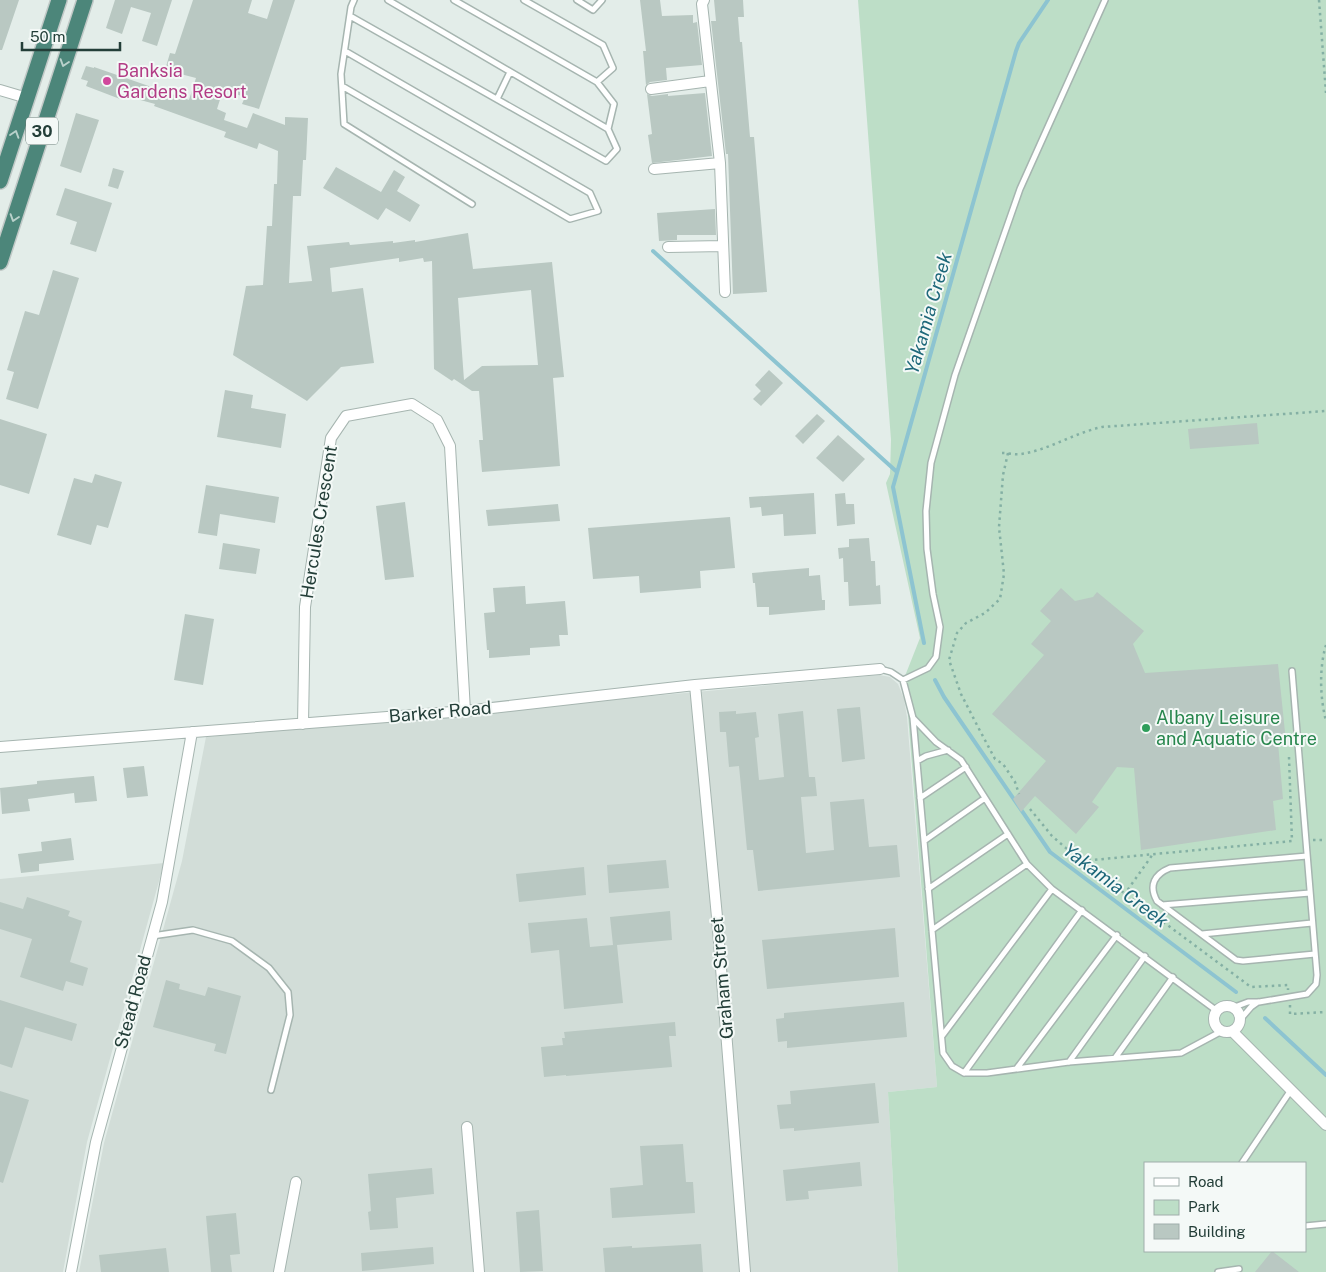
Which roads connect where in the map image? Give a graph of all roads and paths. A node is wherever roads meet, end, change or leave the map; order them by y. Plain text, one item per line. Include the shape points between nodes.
1 (59, 0) edge
2 (85, 0) edge
3 (354, 0) edge
4 (388, 0) edge
5 (454, 0) edge
6 (524, 0) edge
7 (578, 0) edge
8 (602, 0) edge
9 (704, 0) edge
10 (1105, 0) edge
11 (1318, 0) edge
12 (350, 16) junction
13 (345, 51) junction
14 (510, 72) junction
15 (710, 81) junction
16 (597, 82) junction
17 (342, 86) junction
18 (651, 89) dead end
19 (0, 90) edge
20 (1326, 93) edge
21 (27, 98) junction
22 (497, 99) junction
23 (608, 129) junction
24 (720, 163) junction
25 (654, 169) dead end
26 (0, 181) edge
27 (472, 204) dead end
28 (723, 246) junction
29 (668, 247) dead end
30 (0, 262) edge
31 (725, 292) dead end
32 (1326, 412) edge
33 (1002, 453) dead end
34 (1008, 453) junction
35 (1326, 645) edge
36 (880, 669) joint
37 (1292, 671) dead end
38 (903, 680) junction
39 (695, 685) junction
40 (465, 711) junction
41 (913, 718) junction
42 (1326, 721) edge
43 (303, 724) junction
44 (192, 732) junction
45 (0, 747) edge
46 (948, 750) junction
47 (1289, 757) dead end
48 (917, 761) junction
49 (966, 767) junction
50 (1019, 794) dead end
51 (920, 798) junction
52 (985, 798) junction
53 (1008, 834) junction
54 (924, 841) junction
55 (1153, 854) junction
56 (1307, 856) junction
57 (1081, 861) dead end
58 (1027, 864) junction
59 (928, 889) junction
60 (1052, 889) junction
61 (1310, 893) junction
62 (1124, 895) dead end
63 (1162, 905) junction
64 (1082, 910) junction
65 (1312, 923) junction
66 (932, 930) junction
67 (1202, 934) junction
68 (1117, 935) junction
69 (151, 936) junction
70 (1315, 954) junction
71 (1145, 956) junction
72 (1173, 977) junction
73 (1259, 1002) junction
74 (1232, 1008) junction
75 (1217, 1011) junction
76 (1239, 1021) junction
77 (1222, 1031) junction
78 (1232, 1031) junction
79 (942, 1036) junction
80 (1115, 1058) junction
81 (1070, 1062) junction
82 (1017, 1068) junction
83 (964, 1073) junction
84 (271, 1090) dead end
85 (1291, 1090) junction
86 (1326, 1125) edge
87 (467, 1127) dead end
88 (1243, 1162) edge
89 (296, 1182) dead end
90 (1326, 1224) edge
91 (1306, 1226) edge
92 (1240, 1269) dead end
93 (71, 1272) edge
94 (278, 1272) edge
95 (480, 1272) edge
96 (745, 1272) edge
97 (1218, 1272) edge

1 - 21 highway, 30
2 -> 30 highway, 30
3 - 12 lane
4 - 14 lane
5 - 16 lane
6 - 16 lane via 602,45 613,68
7 - 8 lane via 593,10
9 - 15 street
10 - 38 lane via 1020,189 953,382 931,463 926,511 927,549 940,627 936,657 928,668
11 - 20 path
12 - 13 lane
12 - 22 lane
13 - 17 lane
13 - 17 lane via 590,193 598,211 570,219
14 - 22 lane
14 - 23 lane
15 - 18 street
15 - 24 street
16 - 23 lane via 614,104
17 - 27 lane via 344,124
19 - 21 street
26 -> 21 highway, 30
22 - 23 lane via 606,161 616,149
24 - 25 street
24 - 28 street
28 - 29 street
28 - 31 street
32 - 34 path via 1102,427 1020,455
33 - 34 path
34 - 50 path via 999,527 1004,574 1000,598 957,633 949,660 978,727 995,759 1015,782
35 - 42 path via 1322,676
36 - 38 lane
36 - 39 street, Barker Road
37 - 56 lane
38 - 41 lane
39 - 40 street, Barker Road
39 - 96 street, Graham Street
40 - 43 street, Barker Road
40 - 43 street, Hercules Crescent via 450,446 437,420 412,404 346,416 331,438 306,607
41 - 46 lane
41 - 48 lane
43 - 44 street, Barker Road
44 - 45 street, Barker Road
44 - 69 street, Stead Road via 162,902
46 - 48 lane
46 - 49 lane
47 - 55 path via 1292,841
48 - 51 lane
49 - 51 lane
49 - 52 lane
51 - 54 lane
52 - 53 lane
52 - 54 lane
53 - 58 lane
53 - 59 lane
54 - 59 lane
55 - 57 path
55 - 62 path
56 - 61 lane
56 - 63 lane via 1170,868 1153,880 1153,895
58 - 60 lane
58 - 66 lane
59 - 66 lane
60 - 64 lane
60 - 79 lane
61 - 63 lane
61 - 65 lane
63 - 67 lane
64 - 68 lane
64 - 83 lane
65 - 67 lane
65 - 70 lane
66 - 79 lane
67 - 70 lane via 1236,960
68 - 71 lane
68 - 82 lane
69 - 84 lane via 193,930 232,941 269,968 288,992 290,1015
69 - 93 street, Stead Road via 96,1142
70 - 73 lane via 1316,984 1311,992
71 - 72 lane
71 - 81 lane
72 - 75 lane
72 - 80 lane
73 - 74 lane
73 - 76 lane
74 - 75 street via 1224,1007
74 - 76 street via 1238,1013
75 - 77 street via 1214,1022
76 - 78 street
77 - 78 street
77 - 80 lane via 1181,1053
78 - 85 street
79 - 83 lane via 943,1052 952,1066
80 - 81 lane
81 - 82 lane
82 - 83 lane
85 - 86 street
85 - 88 lane
87 - 95 street
89 - 94 street
90 - 91 lane
92 - 97 lane

